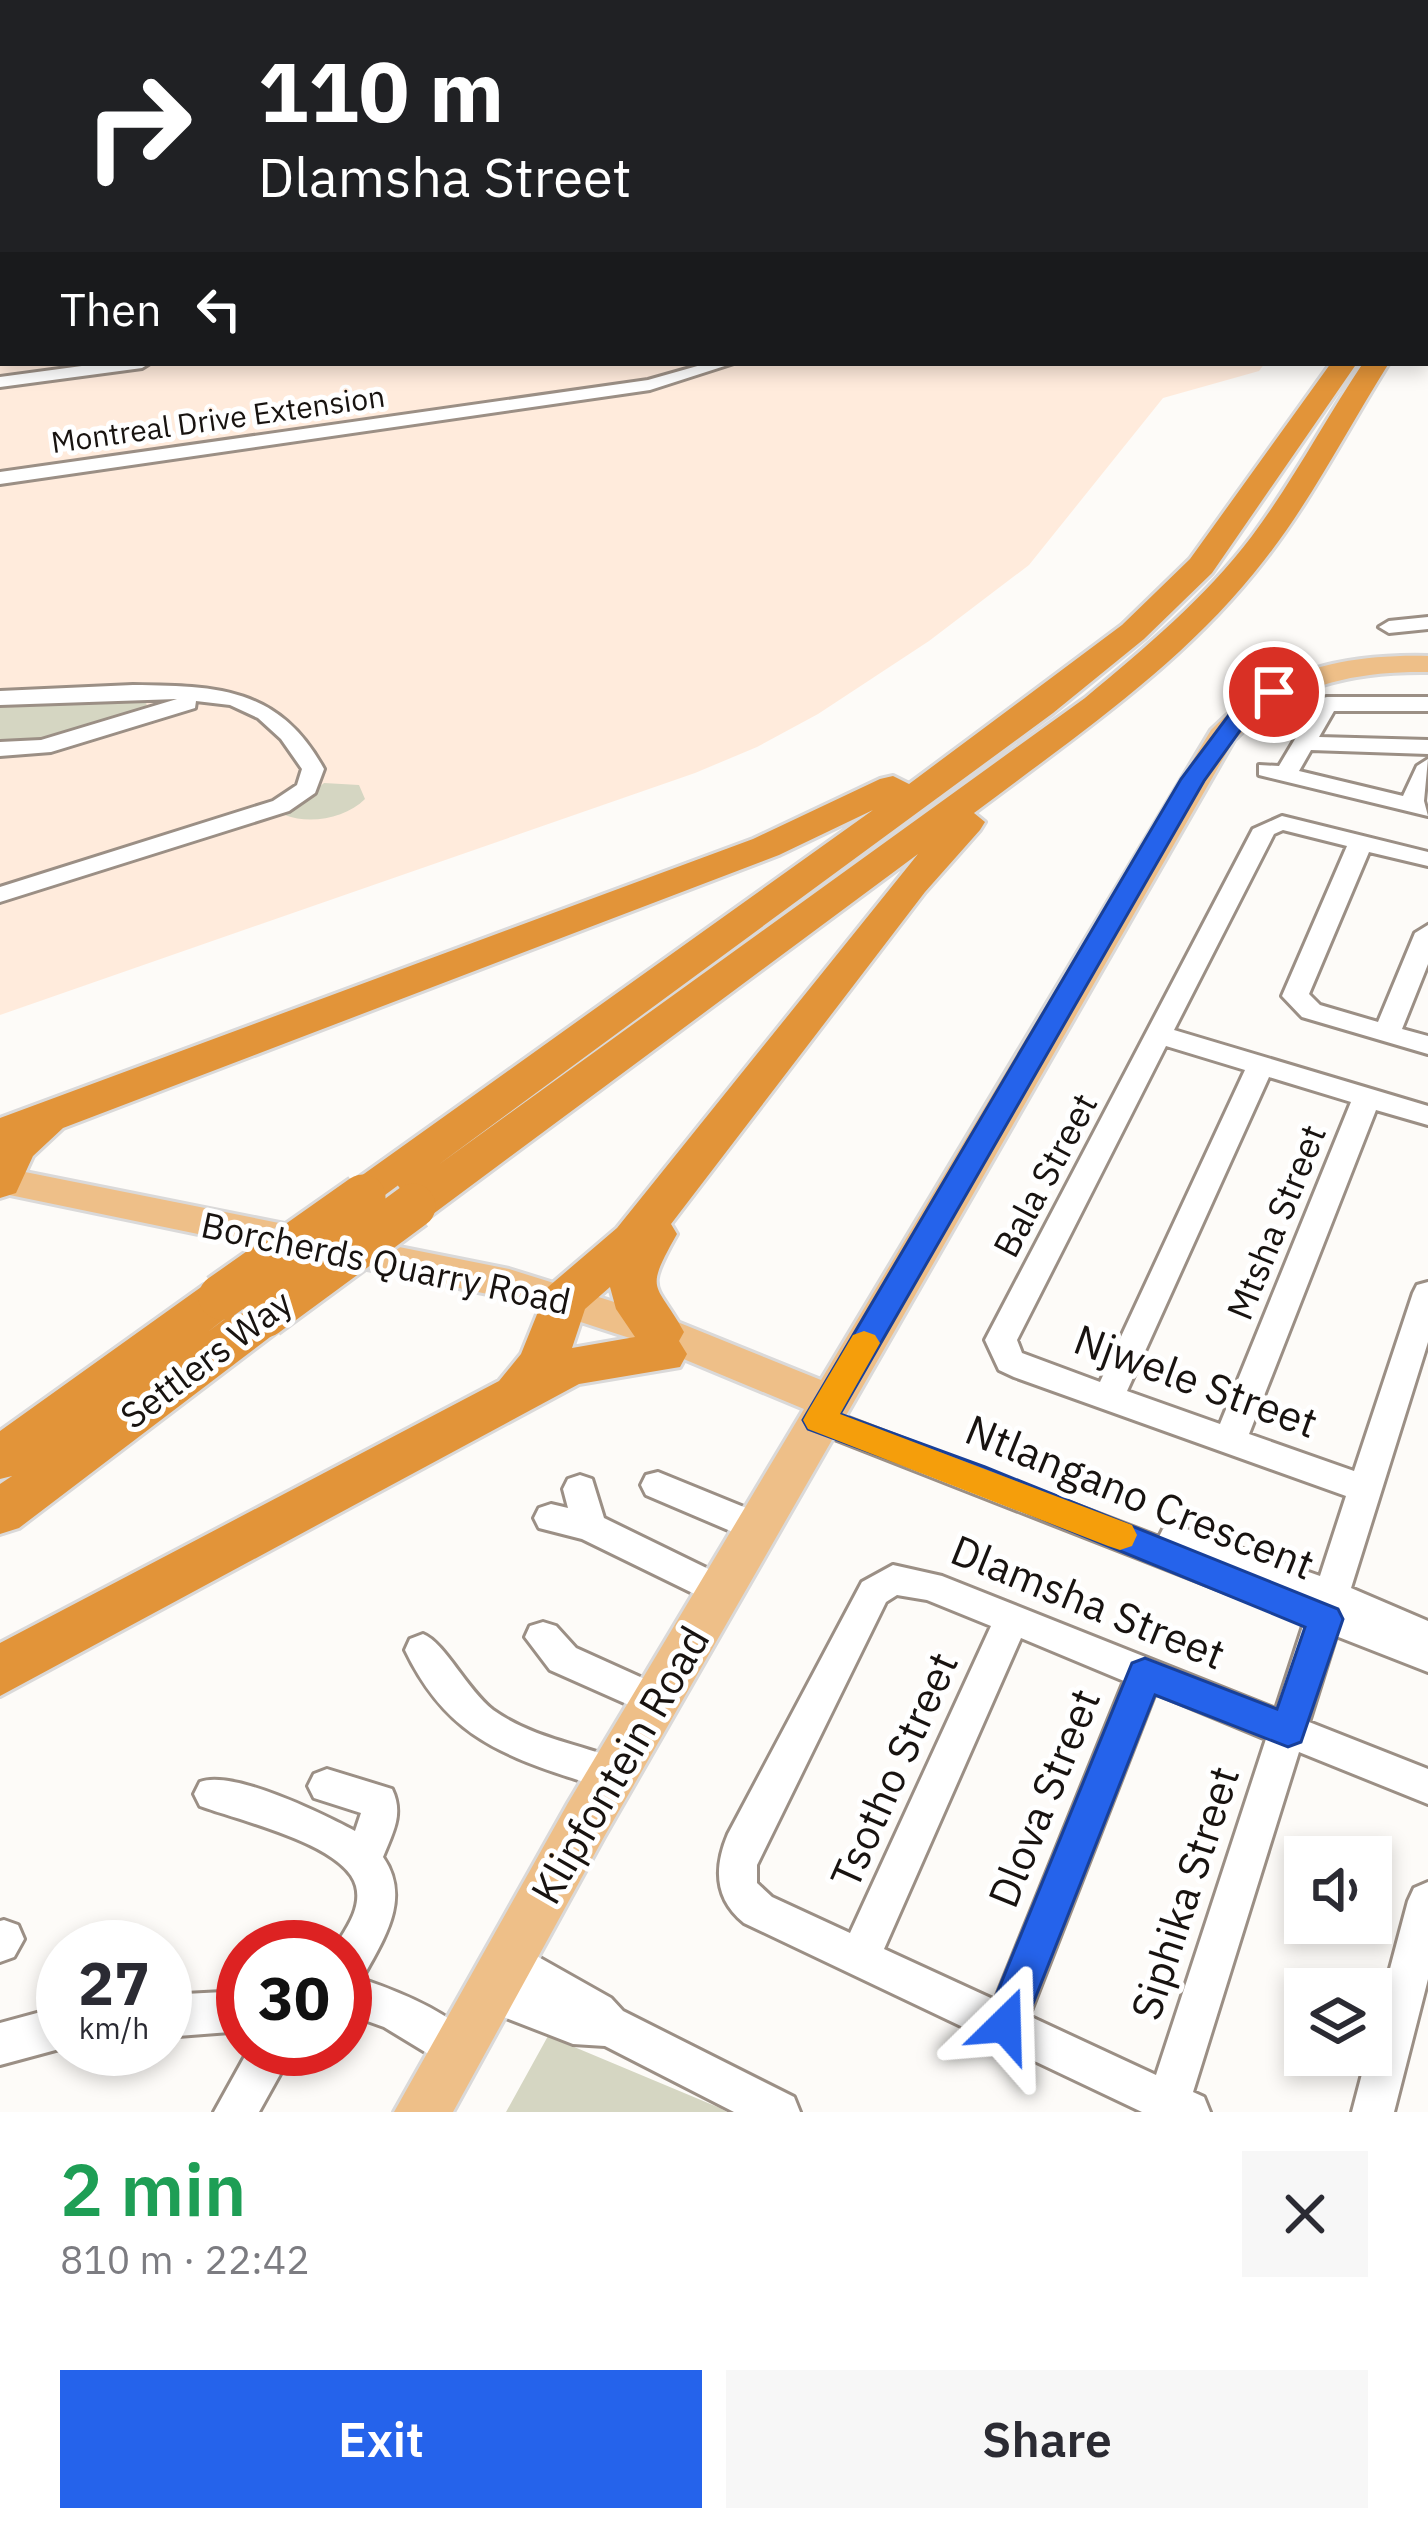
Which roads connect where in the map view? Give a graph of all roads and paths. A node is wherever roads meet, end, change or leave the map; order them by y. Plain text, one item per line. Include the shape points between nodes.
1 (120, 366) edge
2 (716, 366) edge
3 (1342, 366) edge
4 (1374, 366) edge
5 (0, 382) edge
6 (0, 478) edge
7 (1428, 622) edge
8 (1388, 627) dead end
9 (1132, 632) junction
10 (1428, 664) edge
11 (208, 697) junction
12 (0, 698) edge
13 (1428, 704) edge
14 (1073, 722) junction
15 (1304, 742) junction
16 (1428, 747) edge
17 (0, 748) edge
18 (1428, 766) edge
19 (1419, 807) edge
20 (1361, 842) junction
21 (1428, 859) edge
22 (0, 895) edge
23 (1428, 933) edge
24 (1387, 1033) junction
25 (1160, 1035) junction
26 (1428, 1045) edge
27 (1261, 1065) junction
28 (1367, 1099) junction
29 (82, 1107) junction
30 (1428, 1116) edge
31 (0, 1133) edge
32 (0, 1181) edge
33 (674, 1191) junction
34 (0, 1204) edge
35 (1428, 1293) edge
36 (243, 1306) junction
37 (560, 1311) junction
38 (662, 1343) junction
39 (1004, 1351) joint
40 (518, 1392) junction
41 (1108, 1398) junction
42 (825, 1411) junction
43 (1230, 1441) junction
44 (0, 1459) edge
45 (658, 1485) dead end
46 (580, 1489) dead end
47 (1365, 1489) junction
48 (0, 1514) edge
49 (551, 1518) dead end
50 (590, 1526) junction
51 (759, 1528) junction
52 (721, 1591) junction
53 (1328, 1607) junction
54 (1011, 1621) junction
55 (543, 1637) dead end
56 (1428, 1637) edge
57 (423, 1650) dead end
58 (1428, 1656) edge
59 (0, 1671) edge
60 (1145, 1674) junction
61 (656, 1701) junction
62 (1288, 1730) junction
63 (613, 1774) junction
64 (326, 1786) dead end
65 (1428, 1787) edge
66 (213, 1794) dead end
67 (364, 1856) junction
68 (1428, 1901) edge
69 (368, 1920) edge
70 (860, 1957) junction
71 (501, 1977) junction
72 (372, 2003) edge
73 (1005, 2025) junction
74 (36, 2034) edge
75 (0, 2044) edge
76 (458, 2051) junction
77 (257, 2076) edge
78 (1174, 2109) edge
79 (235, 2112) edge
80 (422, 2112) edge
81 (779, 2112) edge
82 (1372, 2112) edge

1 - 5 street
2 - 6 street, Montreal Drive Extension via 650,385
3 - 9 highway via 1201,566
4 - 14 highway via 1242,568 1148,662
7 - 8 street
9 - 29 highway via 1102,642 936,761 829,820
9 - 36 highway, Settlers Way, bridge via 363,1197
10 - 42 main road, Klipfontein Road via 1304,680 1254,704 1224,733
11 - 12 street
11 - 17 street via 43,747
11 - 22 street via 255,706 296,745 313,769 299,796
13 - 15 street via 1336,701 1322,708
14 - 33 highway via 938,854
14 - 36 highway, Settlers Way, bridge via 413,1206
15 - 16 street
15 - 19 street via 1276,772
18 - 19 street
20 - 21 street
20 - 24 street via 1295,996 1311,1011
20 - 25 street, Bala Street via 1269,826
23 - 24 street
24 - 26 street
25 - 27 street
25 - 39 street, Bala Street via 1006,1326
27 - 28 street
27 - 41 street
28 - 30 street
28 - 43 street, Mtsha Street
29 - 31 highway
29 - 32 highway via 20,1142
32 - 37 main road, Borcherds Quarry Road via 493,1280
33 - 37 highway
33 - 38 highway via 631,1282 640,1313
34 - 37 main road, Borcherds Quarry Road
35 - 47 street, Siphika Street
36 - 44 highway, Settlers Way
36 - 48 highway, Settlers Way
37 - 38 main road, Borcherds Quarry Road
37 - 40 highway via 542,1362
38 - 40 highway via 589,1360
38 - 42 main road, Borcherds Quarry Road
39 - 41 street, Njwele Street via 1025,1368
40 - 59 highway
41 - 43 street, Njwele Street
42 - 51 main road, Klipfontein Road
42 - 53 street, Ntlangano Crescent via 974,1476
43 - 47 street, Njwele Street
45 - 51 street
46 - 50 street
47 - 53 street, Siphika Street
49 - 50 street
50 - 52 street
51 - 52 main road, Klipfontein Road
52 - 61 main road, Klipfontein Road
53 - 56 street, Ntlangano Crescent
53 - 58 street, Ntlangano Crescent
53 - 62 street, Siphika Street
54 - 60 street, Dlamsha Street
54 - 70 street, Tsotho Street
54 - 70 street, Dlamsha Street via 914,1581 880,1587 742,1847 736,1879 751,1906
55 - 61 street via 563,1659
57 - 63 street via 477,1723
60 - 62 street, Dlamsha Street
60 - 73 street, Dlova Street
61 - 63 main road, Klipfontein Road
62 - 65 street, Dlamsha Street
62 - 78 street, Siphika Street
63 - 71 main road, Klipfontein Road
64 - 67 street via 379,1801
66 - 67 street
67 - 69 street via 376,1879
68 - 82 street
70 - 73 street, Dlamsha Street
71 - 76 main road, Klipfontein Road
71 - 81 street via 573,2023 608,2026
72 - 76 street
73 - 78 street, Dlamsha Street
74 - 75 street
76 - 80 main road, Klipfontein Road
77 - 79 street

